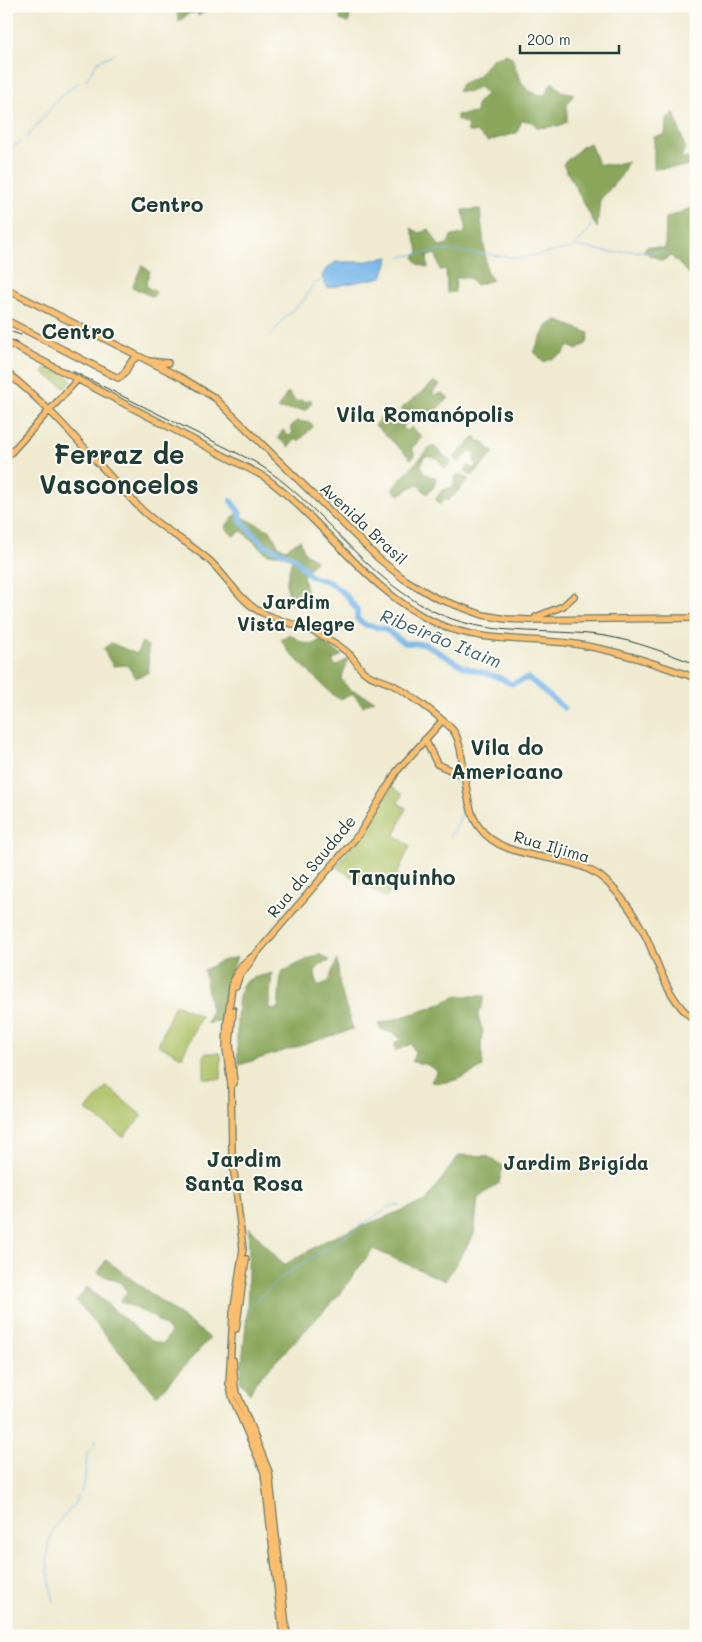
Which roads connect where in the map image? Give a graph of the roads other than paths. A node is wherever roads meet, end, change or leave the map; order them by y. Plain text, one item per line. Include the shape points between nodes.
1 (6, 289) edge
2 (6, 320) edge
3 (6, 342) edge
4 (133, 356) junction
5 (145, 360) junction
6 (168, 363) dead end
7 (6, 372) edge
8 (78, 380) junction
9 (50, 410) junction
10 (6, 458) edge
11 (574, 596) dead end
12 (696, 618) edge
13 (529, 620) junction
14 (696, 678) edge
15 (440, 720) junction
16 (424, 745) junction
17 (462, 765) junction
18 (448, 769) junction
19 (464, 776) junction
20 (696, 1021) edge
21 (271, 1518) junction
22 (283, 1636) edge
23 (287, 1636) edge

1 - 4 main road, Avenida Brasil
2 - 4 main road via 114,377 123,376
3 - 8 main road
4 - 5 main road, Avenida Brasil
5 - 6 main road
5 - 13 main road, Avenida Brasil via 184,379 218,401 378,558 404,579 436,598 464,609 506,619
7 - 9 main road, Rua Iljima
8 - 9 main road
8 - 14 main road via 279,486 381,586 414,612 438,624 470,635 607,649
9 - 10 main road
9 - 15 main road, Rua Iljima via 149,517 197,550 253,607 329,640 346,651 364,673 396,687
11 - 13 main road via 558,609
12 - 13 main road, Avenida Brasil
15 - 16 main road, Rua da Saudade
15 - 17 main road, Rua Iljima via 456,734
16 - 18 main road via 437,764
16 - 21 main road, Rua da Saudade via 398,771 360,833 252,957 237,982 231,1024 236,1158 247,1237 233,1372 238,1397 268,1467
17 - 18 main road
17 - 19 main road, Rua Iljima
18 - 19 main road
19 - 20 main road, Rua Iljima via 472,814 489,838 508,848 575,864 603,879 638,922 658,972
21 - 22 main road
21 - 23 main road

